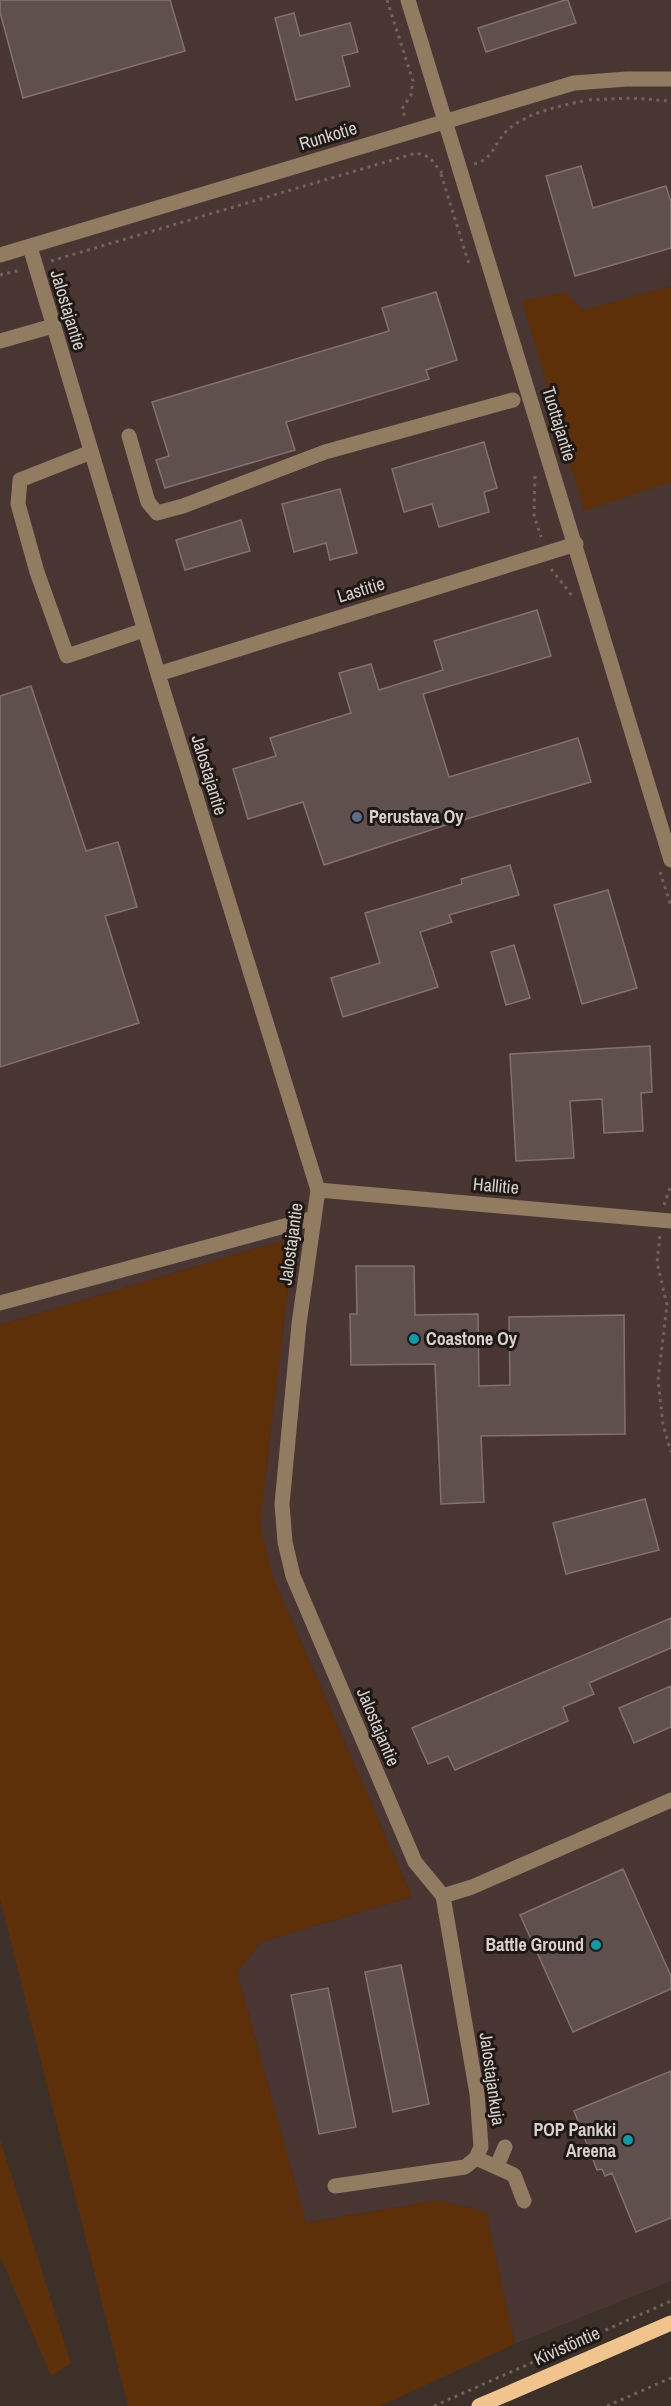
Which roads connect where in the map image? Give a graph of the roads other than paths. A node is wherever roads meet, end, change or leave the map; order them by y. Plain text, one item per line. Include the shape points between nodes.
1 (408, 0) edge
2 (671, 79) edge
3 (445, 121) junction
4 (30, 247) junction
5 (0, 255) edge
6 (52, 326) junction
7 (0, 341) edge
8 (513, 400) dead end
9 (129, 436) dead end
10 (91, 452) junction
11 (576, 544) junction
12 (144, 630) junction
13 (158, 674) junction
14 (671, 860) edge
15 (318, 1190) junction
16 (314, 1218) junction
17 (667, 1221) edge
18 (0, 1303) edge
19 (671, 1800) edge
20 (443, 1896) junction
21 (506, 2147) dead end
22 (476, 2158) junction
23 (497, 2166) junction
24 (335, 2186) dead end
25 (524, 2200) dead end
26 (671, 2323) edge
27 (479, 2406) edge

1 - 3 street, Tuottajantie
2 - 3 street, Runkotie via 574,83
3 - 4 street, Runkotie
3 - 11 street, Tuottajantie
4 - 5 street, Runkotie
4 - 6 street, Jalostajantie
6 - 7 street
6 - 10 street, Jalostajantie
8 - 9 street via 325,452 157,513 148,502
10 - 12 street, Jalostajantie
10 - 12 street via 20,480 18,504 37,572 66,656
11 - 13 street, Lastitie
11 - 14 street, Tuottajantie
12 - 13 street, Jalostajantie
13 - 15 street, Jalostajantie
15 - 16 street, Jalostajantie
15 - 17 street, Hallitie
16 - 18 street
16 - 20 street, Jalostajantie via 299,1324 282,1504 285,1542 293,1576 415,1863
19 - 20 street
20 - 22 street, Jalostajankuja via 477,2094 481,2147
21 - 23 street
22 - 23 street
22 - 24 street via 465,2168
23 - 25 street via 514,2175
26 - 27 main road, Kivistöntie

